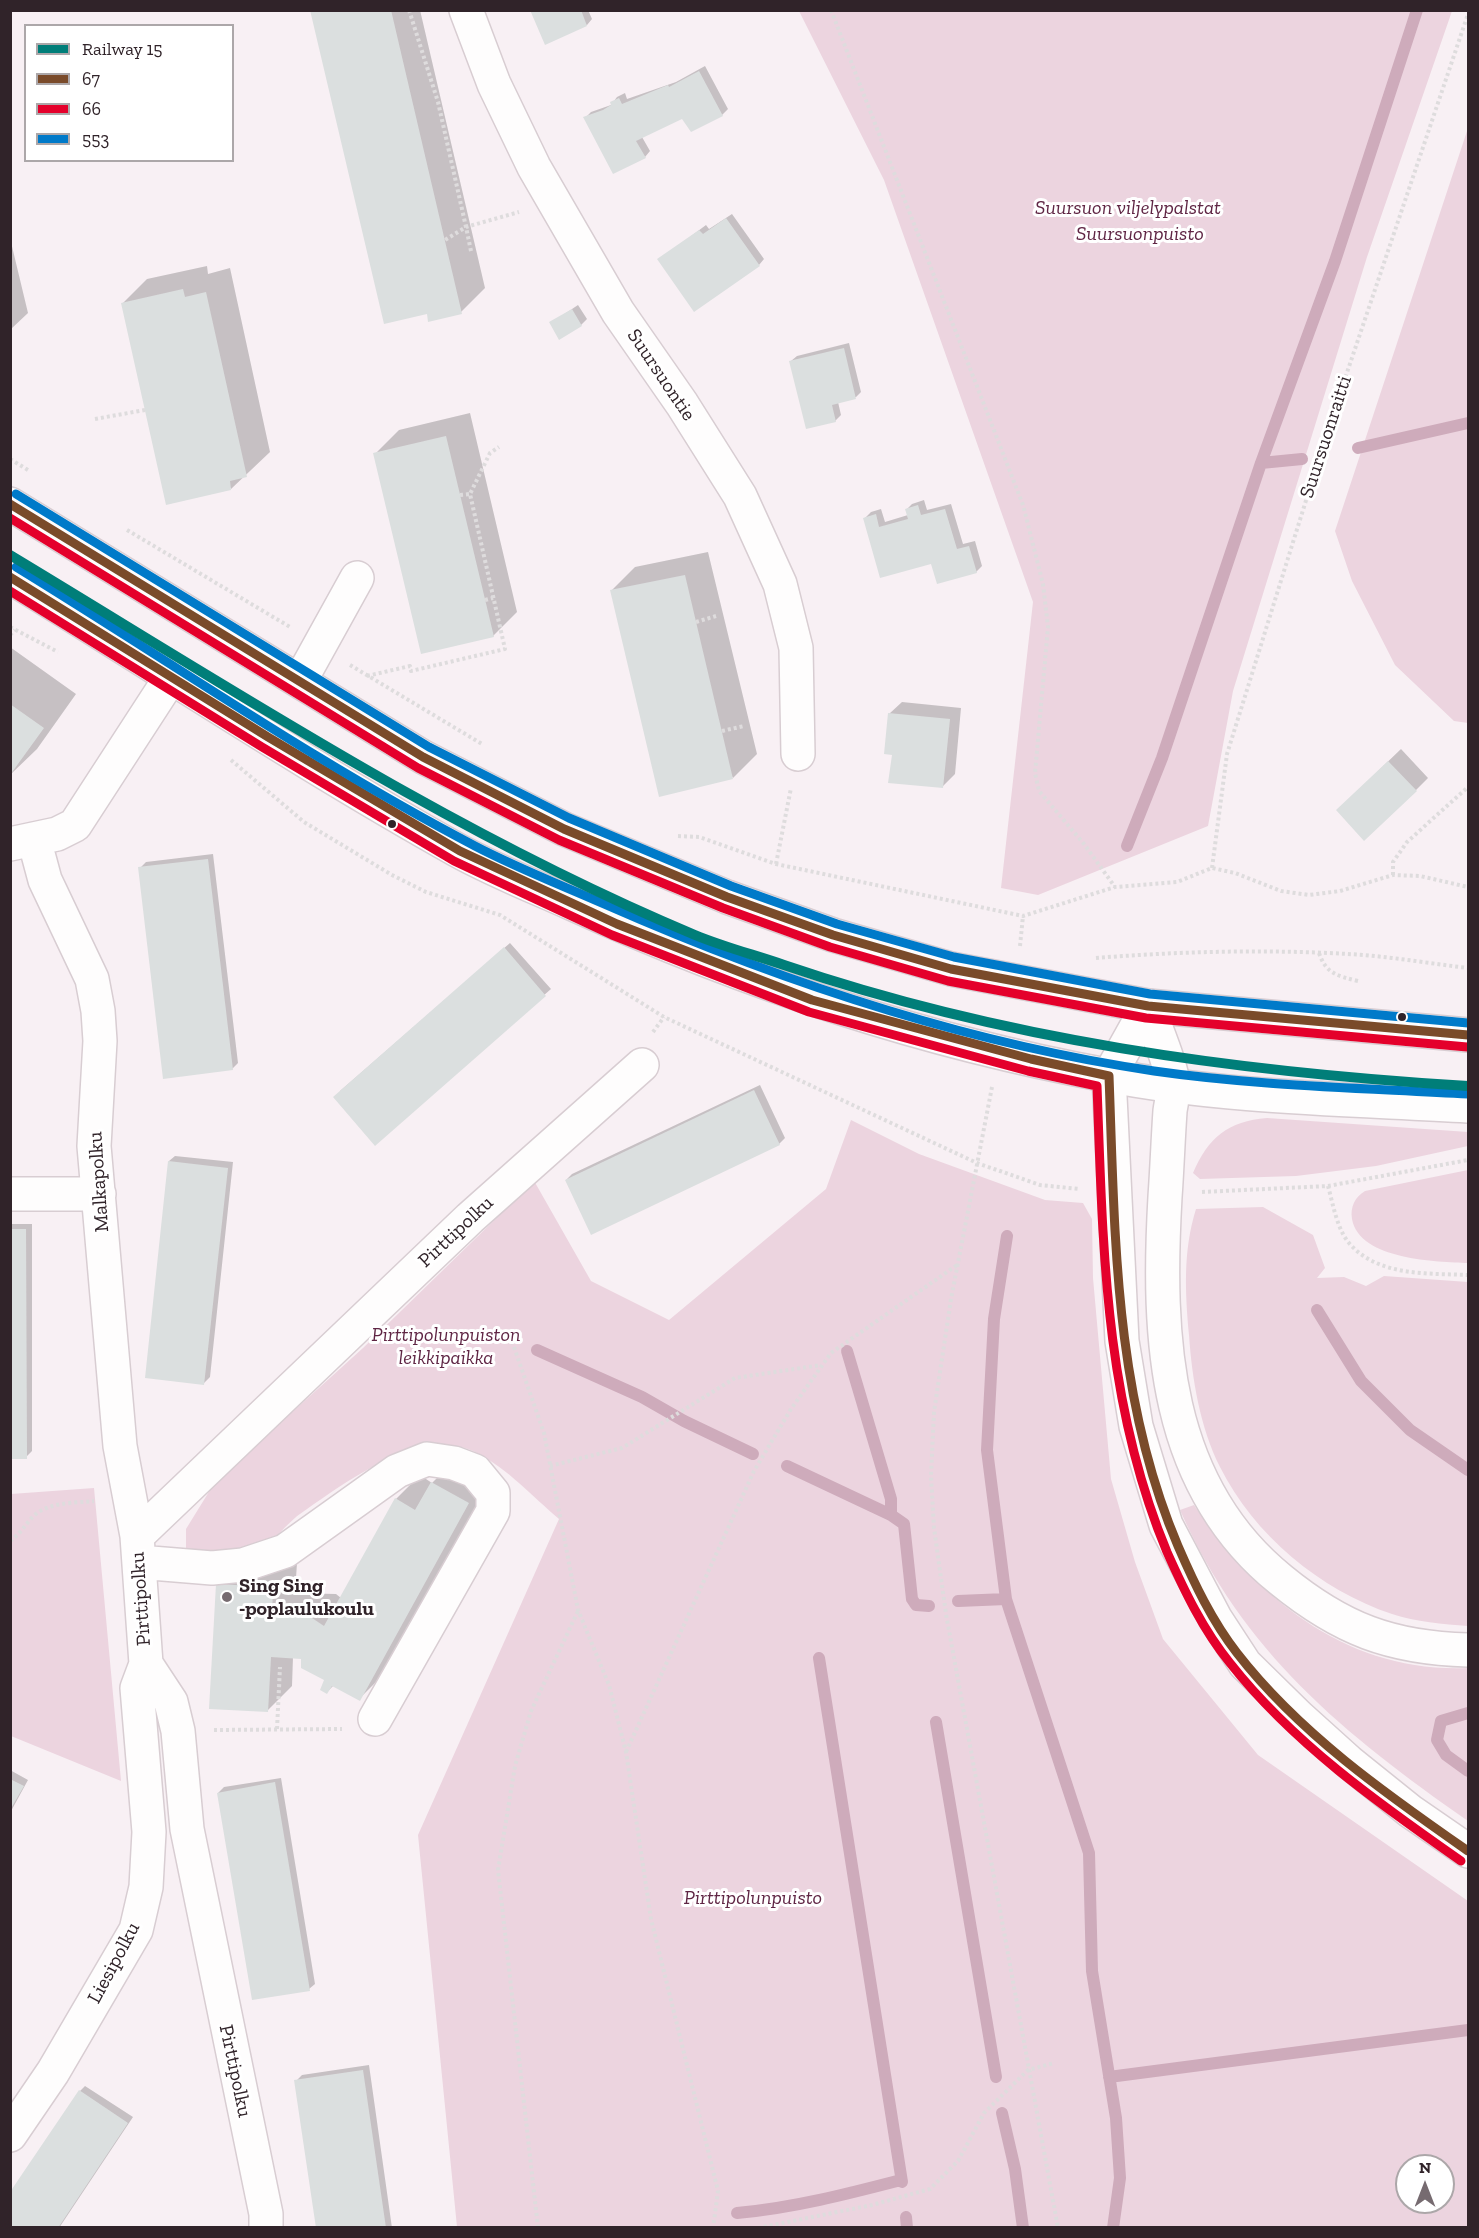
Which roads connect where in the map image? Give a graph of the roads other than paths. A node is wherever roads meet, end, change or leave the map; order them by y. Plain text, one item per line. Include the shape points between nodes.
1 (466, 10) edge
2 (10, 504) edge
3 (10, 577) edge
4 (357, 578) dead end
5 (171, 677) junction
6 (300, 681) junction
7 (798, 754) road end
8 (22, 841) edge
9 (1148, 1006) junction
10 (1468, 1035) edge
11 (642, 1065) dead end
12 (1110, 1076) junction
13 (1173, 1084) junction
14 (1468, 1106) edge
15 (10, 1194) edge
16 (99, 1194) junction
17 (138, 1549) junction
18 (1468, 1650) edge
19 (146, 1664) junction
20 (375, 1719) road end
21 (1468, 1851) edge
22 (10, 2135) edge
23 (266, 2228) edge

1 - 7 main road, Suursuontie via 534,167 618,312 740,496 780,584 796,648
2 - 6 main road
3 - 5 main road
4 - 6 main road
5 - 8 main road via 75,825 57,834
5 - 12 main road via 460,851 617,924 812,1000 1031,1059
6 - 9 main road via 493,795 633,860 727,897 833,935 951,969
8 - 16 main road, Malkapolku via 92,979 100,1041 94,1146
9 - 10 main road
9 - 12 main road
9 - 13 main road
11 - 17 main road, Pirttipolku via 470,1218
12 - 13 main road
12 - 21 main road via 1122,1341 1136,1426 1166,1525 1209,1609 1245,1664 1349,1762 1410,1812
13 - 14 main road via 1261,1094
13 - 18 main road via 1162,1297 1168,1365 1191,1460 1211,1500 1264,1567 1303,1598 1346,1624 1386,1640
15 - 16 main road
16 - 17 main road, Malkapolku via 120,1446
17 - 19 main road, Pirttipolku
17 - 20 main road via 212,1569 243,1565 285,1551 397,1471 427,1459 475,1471 493,1493 493,1511
19 - 22 main road, Liesipolku via 137,1688 148,1832 147,1876 136,1930 53,2072
19 - 23 main road, Pirttipolku via 171,1702 178,1731 187,1828

